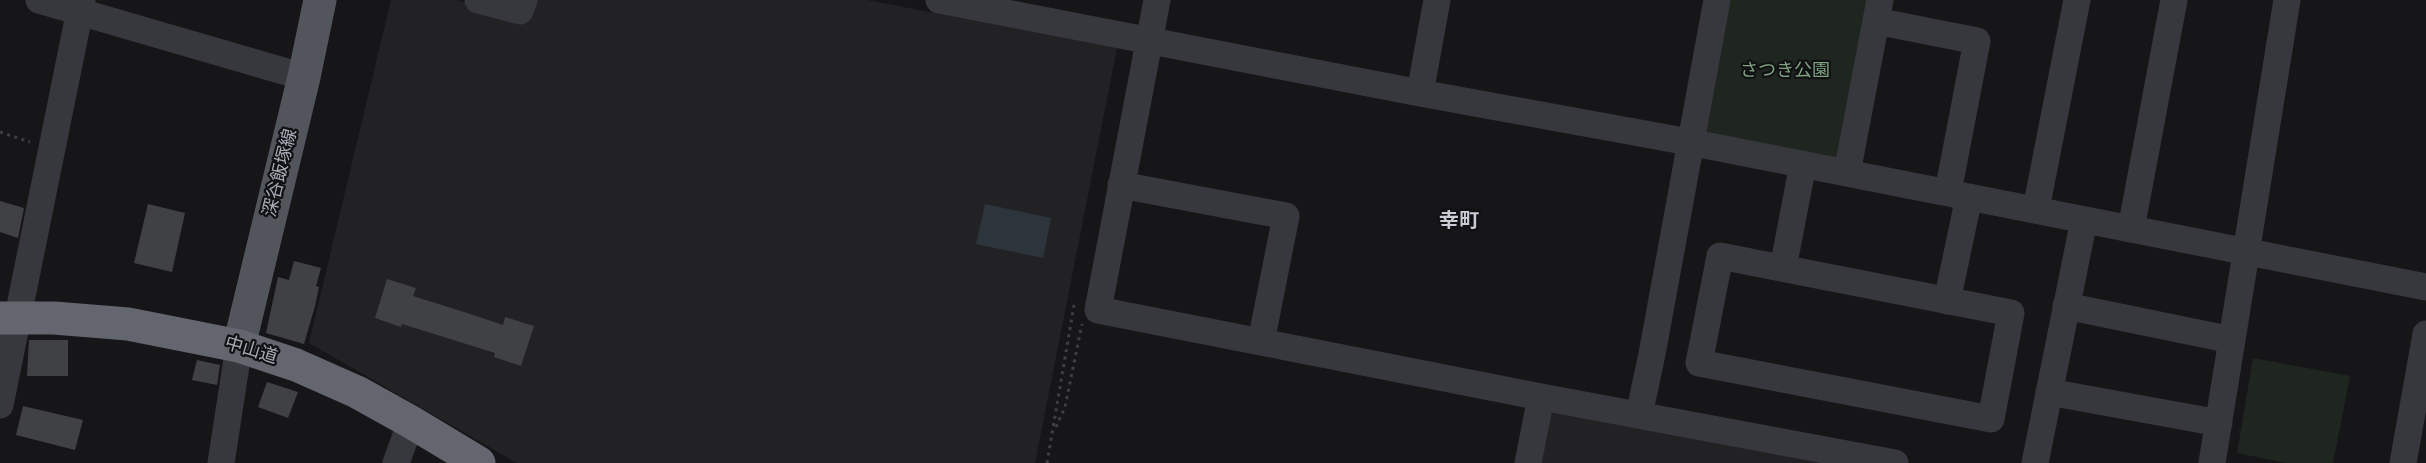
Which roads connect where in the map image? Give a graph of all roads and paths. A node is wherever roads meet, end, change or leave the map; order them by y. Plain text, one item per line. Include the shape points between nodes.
1 (39, 0) edge
2 (320, 0) edge
3 (478, 0) edge
4 (524, 0) edge
5 (939, 0) edge
6 (1156, 0) edge
7 (1437, 0) edge
8 (1717, 0) edge
9 (2077, 0) edge
10 (2174, 0) edge
11 (2287, 0) edge
12 (81, 6) edge
13 (1878, 11) edge
14 (1149, 41) junction
15 (304, 77) junction
16 (1420, 93) junction
17 (0, 132) edge
18 (1689, 142) junction
19 (51, 149) junction
20 (1803, 164) junction
21 (1847, 173) junction
22 (1121, 185) junction
23 (1959, 194) junction
24 (2036, 209) junction
25 (2084, 220) junction
26 (2130, 229) junction
27 (2246, 250) junction
28 (1783, 268) junction
29 (2426, 287) edge
30 (1947, 301) junction
31 (2066, 306) junction
32 (8, 318) edge
33 (2426, 334) edge
34 (2232, 340) junction
35 (1261, 342) junction
36 (239, 346) junction
37 (2049, 392) junction
38 (1541, 397) junction
39 (0, 405) edge
40 (1639, 415) junction
41 (411, 422) junction
42 (2219, 423) junction
43 (1054, 432) dead end
44 (1840, 458) edge
45 (220, 463) edge
46 (396, 463) edge
47 (479, 463) edge
48 (1047, 463) edge
49 (1528, 463) edge
50 (1895, 463) edge
51 (2035, 463) edge
52 (2212, 463) edge
53 (2403, 463) edge

1 - 12 street
2 - 15 main road, 深谷飯塚線
3 - 4 street via 520,11
5 - 14 street
6 - 14 street
7 - 16 street
8 - 18 street
9 - 24 street
10 - 26 street
11 - 27 street
12 - 15 street
12 - 19 street
13 - 21 street
13 - 23 street via 1977,41
14 - 16 street
14 - 22 street
15 - 36 main road, 深谷飯塚線
16 - 18 street
17 - 19 path
18 - 20 street
18 - 40 street
19 - 32 street
20 - 21 street
20 - 28 street
21 - 23 street
22 - 35 street via 1098,310
22 - 35 street via 1286,216
23 - 24 street
23 - 30 street
24 - 25 street
25 - 26 street
25 - 31 street
26 - 27 street
27 - 29 street
27 - 34 street
28 - 30 street
28 - 30 street via 1720,256 1699,363 1991,419 2011,313
31 - 34 street
31 - 37 street
32 - 36 highway, 中山道 via 128,324
32 - 39 street
33 - 53 street
34 - 42 street
35 - 38 street
36 - 41 highway, 中山道 via 329,379
36 - 45 street
37 - 42 street
37 - 51 street
38 - 40 street
38 - 49 street
40 - 44 street
41 - 46 street
41 - 47 highway, 中山道
42 - 52 street
43 - 48 path
44 - 50 street

